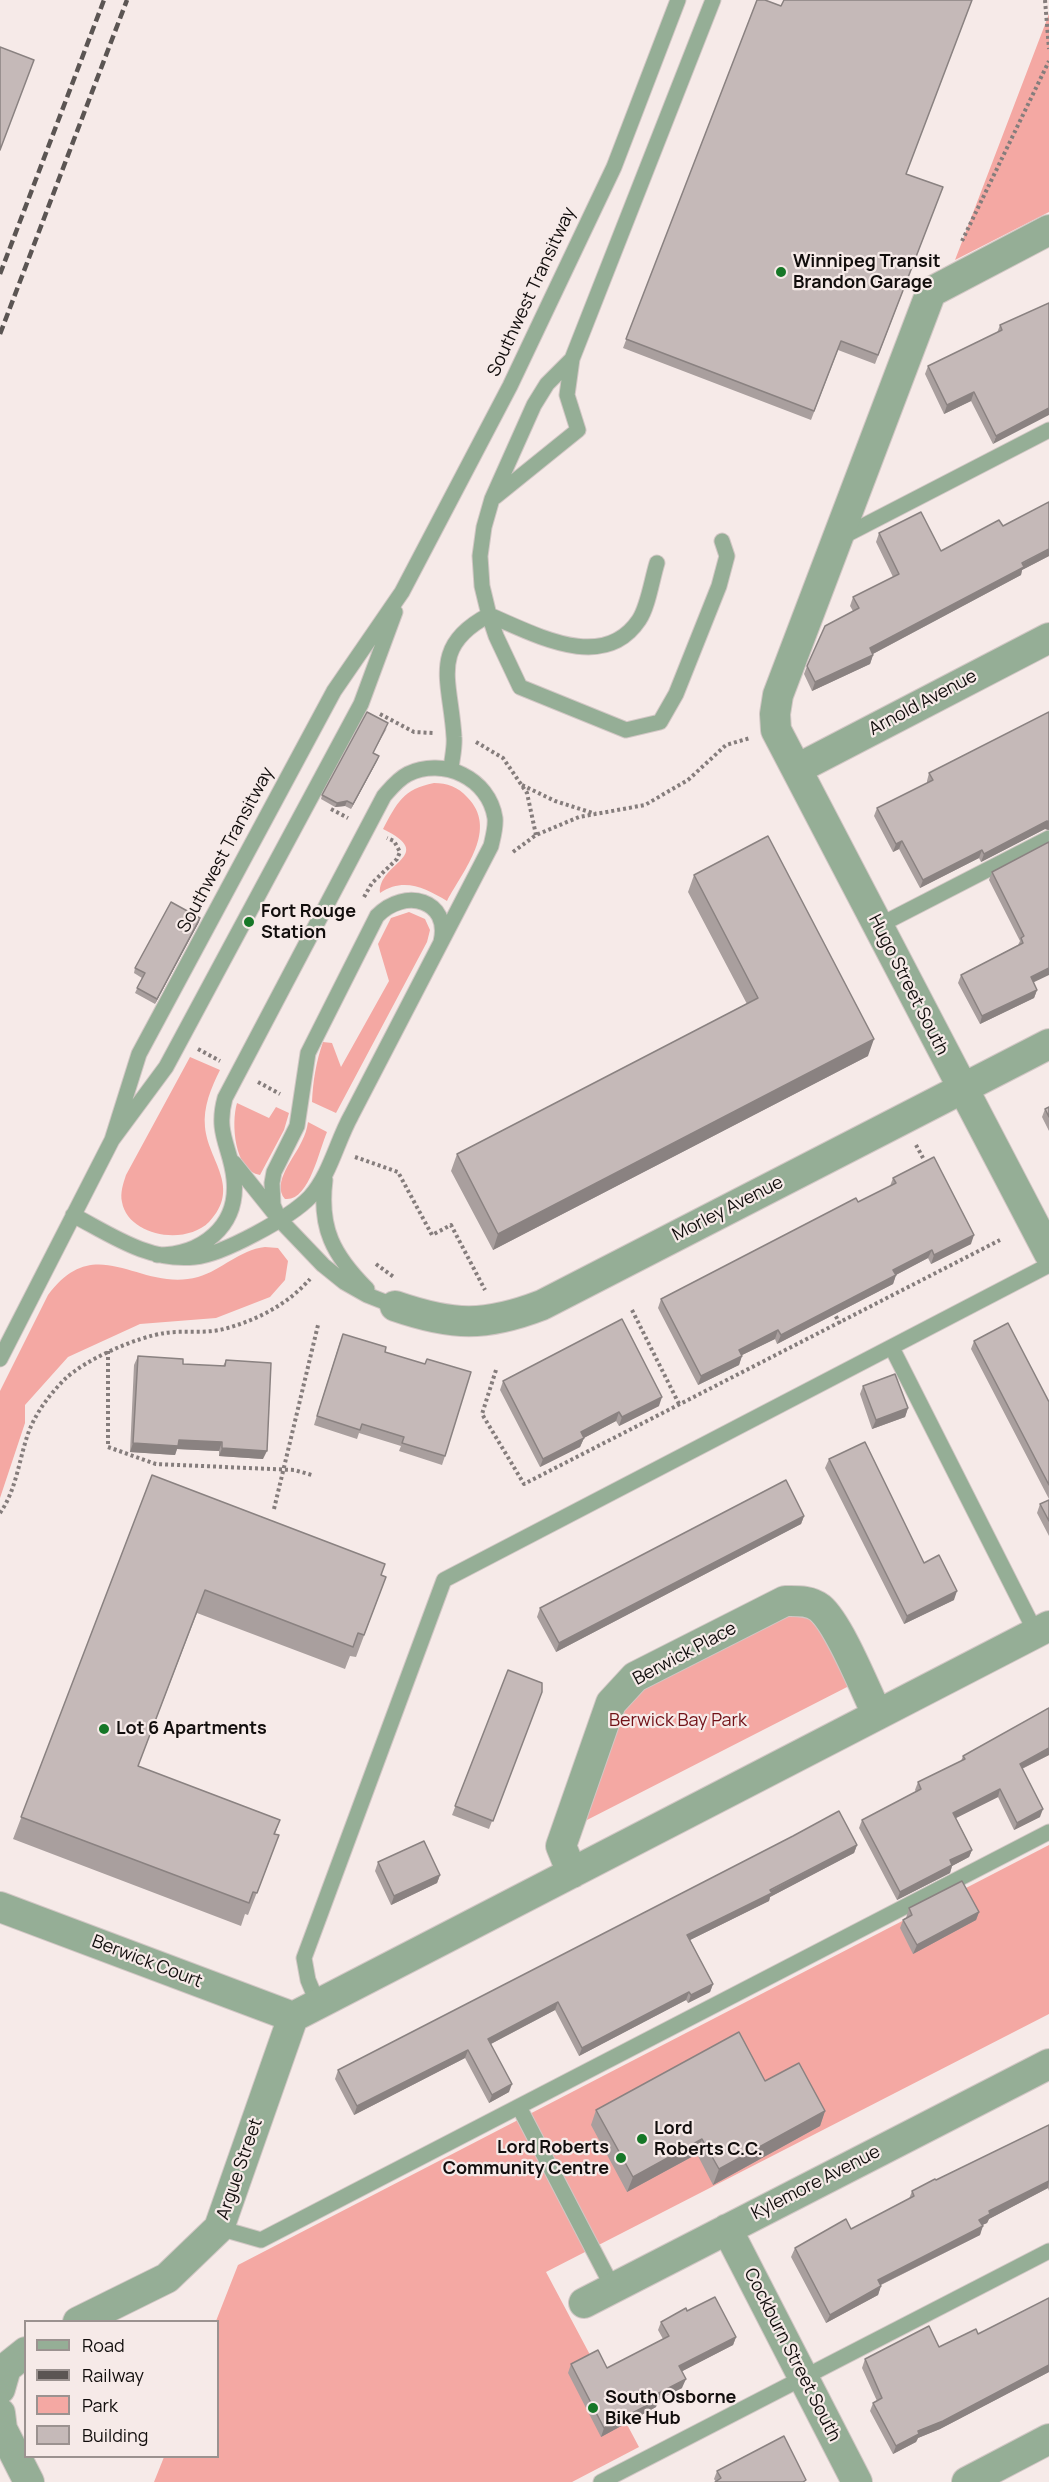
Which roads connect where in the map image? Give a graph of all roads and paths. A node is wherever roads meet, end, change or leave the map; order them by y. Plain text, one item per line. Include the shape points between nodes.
1 (678, 0) edge
2 (713, 0) edge
3 (1045, 0) edge
4 (1049, 49) edge
5 (1049, 61) edge
6 (1049, 230) edge
7 (958, 247) dead end
8 (572, 358) junction
9 (1049, 430) edge
10 (492, 499) junction
11 (838, 539) junction
12 (722, 541) dead end
13 (657, 563) dead end
14 (402, 592) junction
15 (489, 615) junction
16 (1049, 638) edge
17 (776, 722) junction
18 (451, 769) junction
19 (797, 769) junction
20 (520, 784) dead end
21 (597, 814) junction
22 (1049, 838) edge
23 (508, 863) dead end
24 (878, 926) junction
25 (440, 948) junction
26 (1049, 1044) edge
27 (962, 1089) junction
28 (112, 1140) junction
29 (359, 1147) dead end
30 (228, 1153) junction
31 (354, 1156) junction
32 (330, 1159) junction
33 (351, 1167) dead end
34 (73, 1215) junction
35 (279, 1219) junction
36 (1000, 1240) dead end
37 (1048, 1252) edge
38 (157, 1255) junction
39 (369, 1259) dead end
40 (476, 1294) dead end
41 (399, 1295) junction
42 (830, 1305) edge
43 (632, 1310) dead end
44 (272, 1311) dead end
45 (840, 1324) junction
46 (318, 1325) dead end
47 (892, 1348) junction
48 (108, 1351) junction
49 (0, 1359) edge
50 (496, 1370) dead end
51 (679, 1404) junction
52 (283, 1470) junction
53 (312, 1475) dead end
54 (273, 1509) dead end
55 (0, 1513) edge
56 (1042, 1630) edge
57 (877, 1714) junction
58 (1049, 1832) edge
59 (572, 1873) junction
60 (0, 1907) edge
61 (306, 2011) junction
62 (1049, 2064) edge
63 (519, 2107) junction
64 (219, 2228) junction
65 (727, 2229) junction
66 (1049, 2252) edge
67 (613, 2288) junction
68 (584, 2303) dead end
69 (82, 2320) edge
70 (24, 2354) edge
71 (804, 2379) junction
72 (0, 2389) edge
73 (0, 2413) edge
74 (1049, 2439) edge
75 (30, 2482) edge
76 (601, 2482) edge
77 (857, 2482) edge
78 (967, 2482) edge

1 - 14 lane, Southwest Transitway via 614,167 510,386
2 - 8 lane
3 - 4 path
5 - 7 path
6 - 11 street via 931,292
8 - 10 lane via 547,384 534,405
8 - 10 lane via 567,395 578,430
9 - 11 lane
10 - 15 lane via 480,556
11 - 17 street via 778,695
12 - 15 lane via 727,556 719,586 676,694 660,722 626,730 520,687
13 - 15 lane via 640,619 627,633 608,644 585,649 565,645
14 - 28 lane, Southwest Transitway via 356,714 166,1067
14 - 28 lane, Southwest Transitway via 334,691 139,1054
15 - 18 lane via 471,625 451,650 447,668 454,737
16 - 19 street, Arnold Avenue
17 - 19 street, Hugo Street South
17 - 21 path via 726,745 688,780 645,805
18 - 25 lane via 483,792 495,818 491,846
18 - 30 lane via 408,774 384,796 229,1086 221,1110
19 - 24 street, Hugo Street South
20 - 21 path via 555,801
21 - 23 path via 579,817 536,835 513,852
22 - 24 lane
24 - 27 street, Hugo Street South
25 - 32 lane
25 - 35 lane via 441,925 431,907 423,902 397,902 377,916 308,1053 297,1126 272,1183 273,1205
26 - 27 street, Morley Avenue
27 - 37 street, Hugo Street South
27 - 41 street, Morley Avenue via 519,1314 496,1320 444,1320
28 - 34 lane, Southwest Transitway
29 - 31 path
30 - 35 lane
30 - 38 lane via 235,1191 223,1228 212,1239 188,1251
31 - 33 path
31 - 40 path via 398,1172 432,1235 451,1225 486,1293
32 - 35 lane via 309,1198
32 - 41 lane via 322,1197 327,1235 337,1255 368,1290
34 - 38 lane
34 - 49 lane, Southwest Transitway
35 - 38 lane via 217,1253 174,1258
35 - 41 lane via 344,1282 367,1295
36 - 45 path
37 - 47 lane
39 - 41 path
42 - 45 path
43 - 51 path
44 - 48 path via 222,1330 164,1333
45 - 51 path
46 - 52 path
47 - 56 lane
47 - 61 lane via 444,1580 304,1958 308,1980
48 - 52 path via 108,1446 156,1464
48 - 55 path via 67,1377 44,1403
50 - 51 path via 482,1414 524,1484
52 - 53 path
52 - 54 path
56 - 57 street
57 - 59 street
57 - 59 street, Berwick Place via 831,1620 819,1607 804,1600 785,1601 635,1677 611,1703 561,1846
58 - 63 lane
59 - 61 street
60 - 61 street, Berwick Court
61 - 64 street, Argue Street
62 - 65 street, Kylemore Avenue
63 - 64 lane via 261,2240
63 - 67 lane
64 - 69 street, Argue Street via 167,2278
65 - 67 street, Kylemore Avenue
65 - 71 street, Cockburn Street South
66 - 71 lane
67 - 68 street, Kylemore Avenue
70 - 72 street via 6,2368
71 - 76 lane
71 - 77 street, Cockburn Street South
73 - 75 street via 2,2429
74 - 78 street

